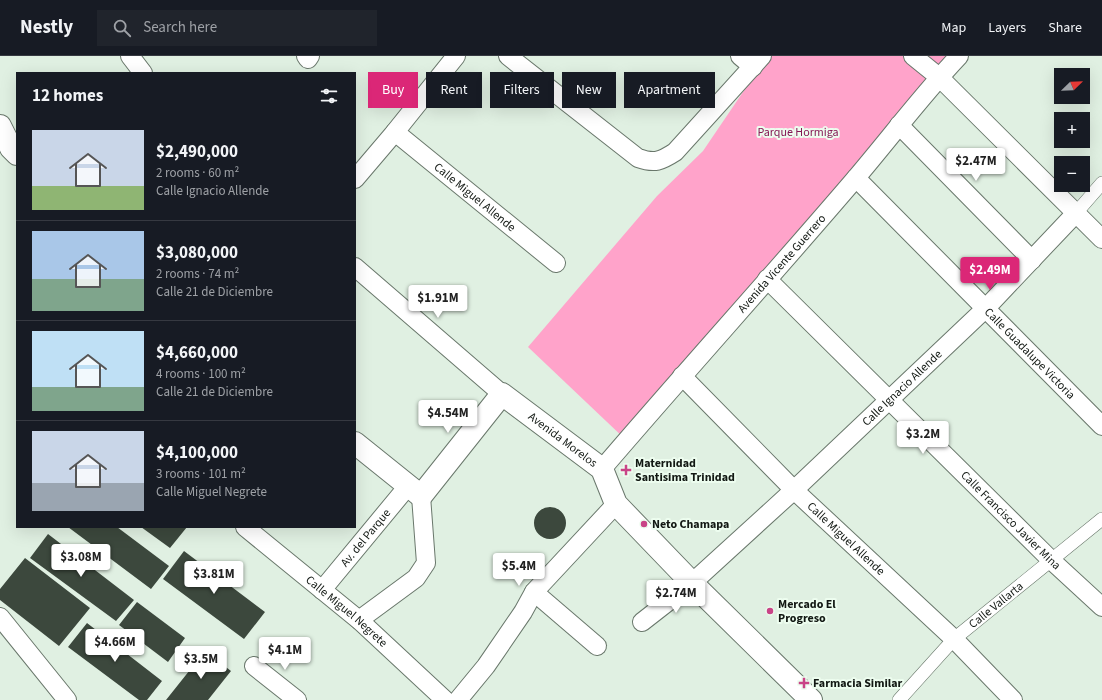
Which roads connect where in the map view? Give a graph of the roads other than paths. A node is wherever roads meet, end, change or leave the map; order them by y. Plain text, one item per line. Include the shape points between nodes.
1 (130, 56) edge
2 (456, 56) edge
3 (508, 56) edge
4 (913, 56) edge
5 (959, 56) edge
6 (752, 60) edge
7 (142, 72) edge
8 (939, 77) junction
9 (899, 124) junction
10 (0, 126) edge
11 (395, 132) junction
12 (16, 153) edge
13 (356, 178) edge
14 (856, 178) junction
15 (1102, 183) edge
16 (1076, 213) junction
17 (1102, 239) edge
18 (1032, 260) junction
19 (556, 262) dead end
20 (356, 268) edge
21 (768, 279) junction
22 (986, 308) junction
23 (682, 376) junction
24 (502, 394) junction
25 (888, 400) junction
26 (1102, 426) edge
27 (356, 444) edge
28 (602, 469) junction
29 (794, 490) junction
30 (415, 491) junction
31 (616, 504) junction
32 (1102, 519) edge
33 (246, 528) edge
34 (1051, 560) junction
35 (692, 583) junction
36 (322, 590) junction
37 (534, 592) junction
38 (1102, 607) edge
39 (0, 617) edge
40 (359, 620) junction
41 (642, 622) dead end
42 (954, 639) junction
43 (597, 646) dead end
44 (254, 666) dead end
45 (445, 699) edge
46 (68, 700) edge
47 (297, 700) edge
48 (811, 700) edge
49 (899, 700) edge
50 (1012, 700) edge

1 - 7 street
2 - 11 street
3 - 6 street via 638,158 649,162 662,160 675,152
4 - 8 street
5 - 8 street, Avenida Vicente Guerrero
8 - 9 street, Avenida Vicente Guerrero
8 - 16 street
9 - 14 street, Avenida Vicente Guerrero
9 - 18 street
10 - 12 main road
11 - 13 street
11 - 19 street, Calle Miguel Allende
14 - 21 street, Avenida Vicente Guerrero
14 - 22 street, Calle Guadalupe Victoria
15 - 16 street, Calle Ignacio Allende
16 - 17 street
16 - 18 street, Calle Ignacio Allende
18 - 22 street, Calle Ignacio Allende
20 - 24 street
21 - 23 street, Avenida Vicente Guerrero
21 - 25 street, Calle Francisco Javier Mina
22 - 25 street, Calle Ignacio Allende
22 - 26 street, Calle Guadalupe Victoria
23 - 28 street, Avenida Vicente Guerrero
23 - 29 street, Calle Miguel Allende
24 - 28 main road, Avenida Morelos
24 - 30 main road
25 - 29 street, Calle Ignacio Allende
25 - 34 street, Calle Francisco Javier Mina
27 - 30 main road
28 - 31 main road, Avenida Morelos
29 - 35 street, Calle Ignacio Allende
29 - 42 street, Calle Miguel Allende
30 - 36 street, Av. del Parque
30 - 40 street via 426,563 416,578
31 - 35 main road, Avenida Morelos
31 - 37 street
32 - 34 street, Calle Vallarta
33 - 36 street, Calle Miguel Negrete
34 - 38 street, Calle Francisco Javier Mina
34 - 42 street, Calle Vallarta
35 - 41 street, Calle Ignacio Allende
35 - 48 main road, Avenida Morelos
36 - 40 street, Calle Miguel Negrete
37 - 43 street
37 - 45 street via 486,666
39 - 46 street
40 - 45 street, Calle Miguel Negrete
42 - 49 street, Calle Vallarta
42 - 50 street, Calle Miguel Allende
44 - 47 street

